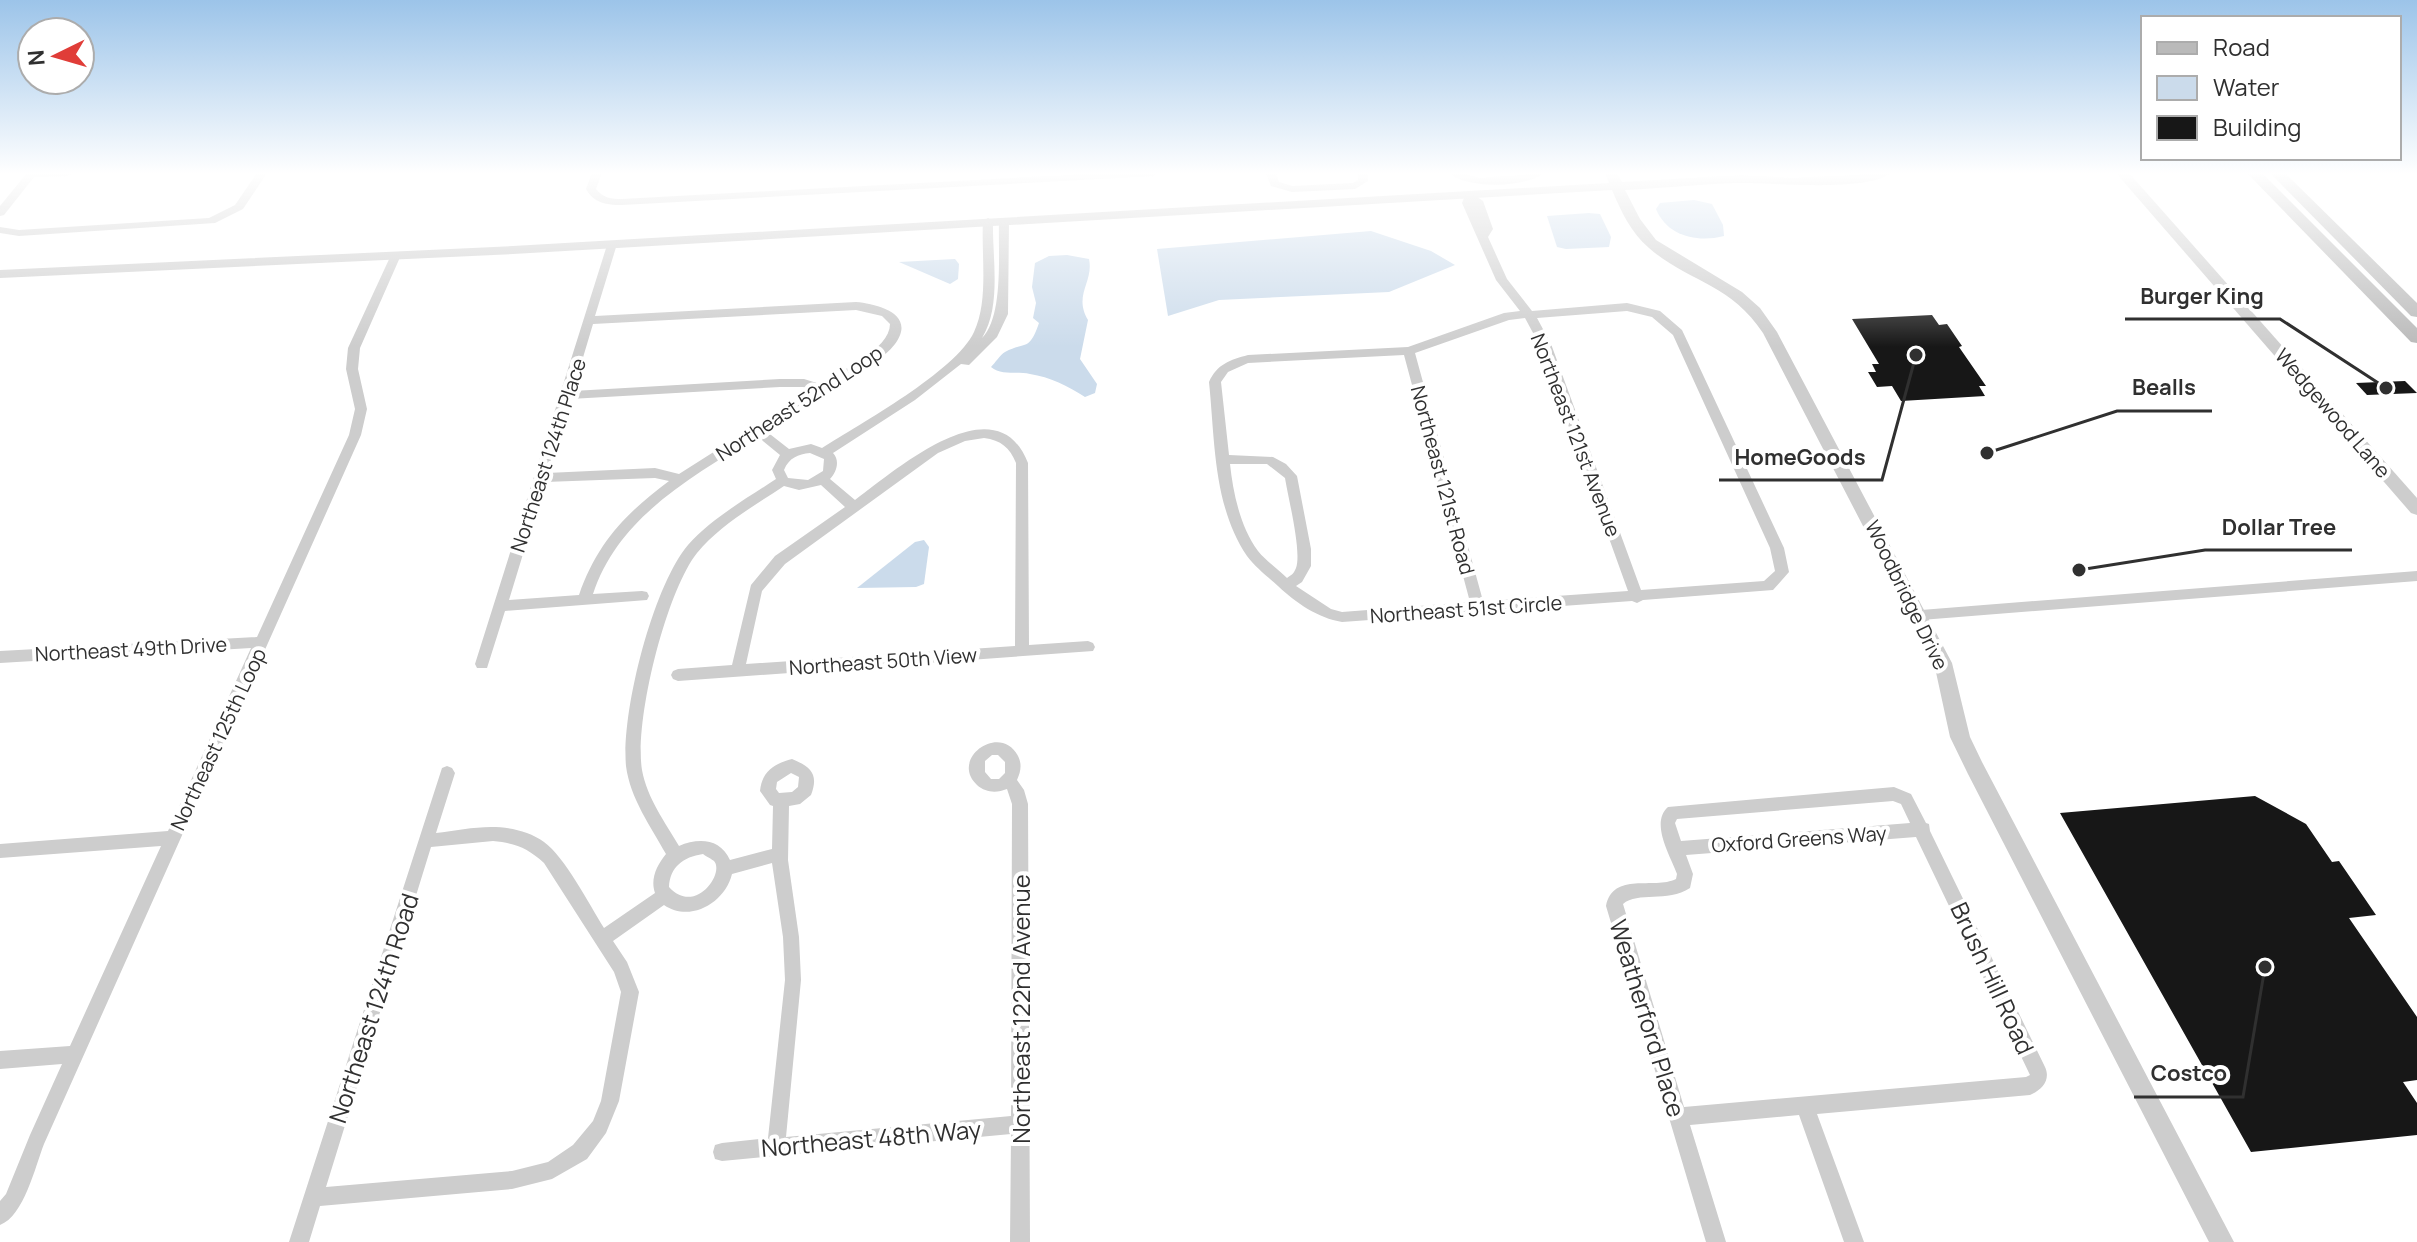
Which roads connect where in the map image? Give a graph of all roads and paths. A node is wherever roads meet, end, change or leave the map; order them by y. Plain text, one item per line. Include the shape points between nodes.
1 (6, 231) edge
2 (52, 231) edge
3 (825, 231) edge
4 (988, 231) edge
5 (1004, 231) edge
6 (1479, 231) edge
7 (1641, 231) edge
8 (2173, 231) edge
9 (2311, 231) edge
10 (2335, 231) edge
11 (612, 244) junction
12 (396, 255) junction
13 (0, 274) edge
14 (2417, 312) edge
15 (1528, 313) junction
16 (591, 320) junction
17 (2417, 338) edge
18 (1409, 351) junction
19 (937, 377) junction
20 (821, 389) junction
21 (567, 395) junction
22 (757, 430) junction
23 (825, 452) junction
24 (788, 454) junction
25 (1223, 459) junction
26 (541, 478) junction
27 (681, 479) junction
28 (822, 479) junction
29 (783, 481) junction
30 (854, 507) junction
31 (2417, 509) edge
32 (2417, 576) edge
33 (2417, 584) edge
34 (1286, 585) junction
35 (2309, 587) junction
36 (642, 596) dead end
37 (1637, 598) junction
38 (584, 600) junction
39 (501, 606) junction
40 (1478, 608) junction
41 (1921, 615) junction
42 (263, 642) junction
43 (1088, 647) dead end
44 (1022, 651) junction
45 (0, 657) edge
46 (482, 664) dead end
47 (738, 670) junction
48 (678, 675) dead end
49 (447, 773) dead end
50 (1008, 779) dead end
51 (781, 801) dead end
52 (1923, 829) junction
53 (173, 838) junction
54 (426, 841) junction
55 (1676, 849) junction
56 (0, 851) edge
57 (780, 854) junction
58 (676, 856) junction
59 (725, 868) junction
60 (664, 896) junction
61 (603, 938) junction
62 (76, 1054) junction
63 (0, 1060) edge
64 (1805, 1106) junction
65 (1678, 1117) junction
66 (1019, 1124) junction
67 (776, 1147) junction
68 (722, 1152) dead end
69 (313, 1197) junction
70 (0, 1216) edge
71 (299, 1242) edge
72 (1020, 1242) edge
73 (1716, 1242) edge
74 (1854, 1242) edge
75 (2222, 1242) edge

1 - 2 street
3 - 11 street
4 - 19 street via 980,332
5 - 19 street via 1002,314 982,349
6 - 15 street, Northeast 121st Avenue via 1502,280
7 - 41 street, Woodbridge Drive via 1673,259 1757,310
8 - 31 street, Wedgewood Lane
9 - 17 main road
10 - 14 main road
11 - 12 street
11 - 16 street, Northeast 124th Place
12 - 13 street
12 - 42 street, Northeast 125th Loop via 354,348 352,369 361,409 355,435
15 - 18 street, Northeast 51st Circle
15 - 37 street, Northeast 121st Avenue via 1545,344
15 - 37 street, Northeast 51st Circle via 1627,307 1644,309 1668,323 1683,345 1782,564 1782,572 1768,586
16 - 20 street, Northeast 52nd Loop via 856,306 879,308 893,318 896,334 890,343
16 - 21 street, Northeast 124th Place
18 - 25 street, Northeast 51st Circle via 1248,359 1226,366 1215,382
18 - 40 street, Northeast 121st Road
19 - 23 street
20 - 21 street via 780,383
20 - 22 street, Northeast 52nd Loop
21 - 26 street, Northeast 124th Place
22 - 24 street
22 - 27 street, Northeast 52nd Loop
23 - 24 street via 803,448
23 - 28 street via 832,462
24 - 29 street via 778,470
25 - 34 street, Northeast 51st Circle via 1233,517 1253,554
25 - 34 street via 1269,460 1291,476 1304,566
26 - 27 street via 655,473
26 - 39 street, Northeast 124th Place
27 - 38 street, Northeast 52nd Loop via 618,536 591,577
28 - 29 street via 806,485
28 - 30 street
29 - 58 street via 730,516 691,552 673,579 661,612 633,742 634,769
30 - 44 street via 953,438 978,433 1013,446 1022,463
30 - 47 street via 780,560 756,589
32 - 35 street
33 - 35 street
34 - 40 street, Northeast 51st Circle via 1313,606 1342,617
35 - 41 street
36 - 38 street
37 - 40 street, Northeast 51st Circle
38 - 39 street
39 - 46 street, Northeast 124th Place
41 - 75 street, Woodbridge Drive via 1943,663 1960,737
42 - 45 street, Northeast 49th Drive
42 - 53 street, Northeast 125th Loop
43 - 44 street, Northeast 50th View
44 - 47 street, Northeast 50th View
47 - 48 street, Northeast 50th View
49 - 54 street, Northeast 124th Road
50 - 66 street, Northeast 122nd Avenue via 1020,804
51 - 57 street
52 - 55 street, Oxford Greens Way
52 - 55 street, Brush Hill Road via 1909,802 1896,794 1768,804 1672,812 1667,820
52 - 64 street, Brush Hill Road via 2039,1073 2037,1080 2030,1086
53 - 56 street
53 - 62 street, Northeast 125th Loop
54 - 61 street via 508,834 540,844
54 - 69 street, Northeast 124th Road
55 - 65 street, Weatherford Place via 1685,877 1681,887 1620,894 1614,903
57 - 59 street
57 - 67 street via 793,980
58 - 59 street via 704,847 719,854
58 - 60 street via 662,871
59 - 60 street via 714,893 697,903 678,904
60 - 61 street
61 - 69 street via 630,992 628,1014 610,1101 600,1127 580,1152 552,1170 512,1180
62 - 63 street
62 - 70 street, Northeast 125th Loop via 13,1200
64 - 65 street, Brush Hill Road
64 - 74 street
65 - 73 street, Weatherford Place
66 - 67 street, Northeast 48th Way
66 - 72 street, Northeast 122nd Avenue
67 - 68 street, Northeast 48th Way
69 - 71 street, Northeast 124th Road

